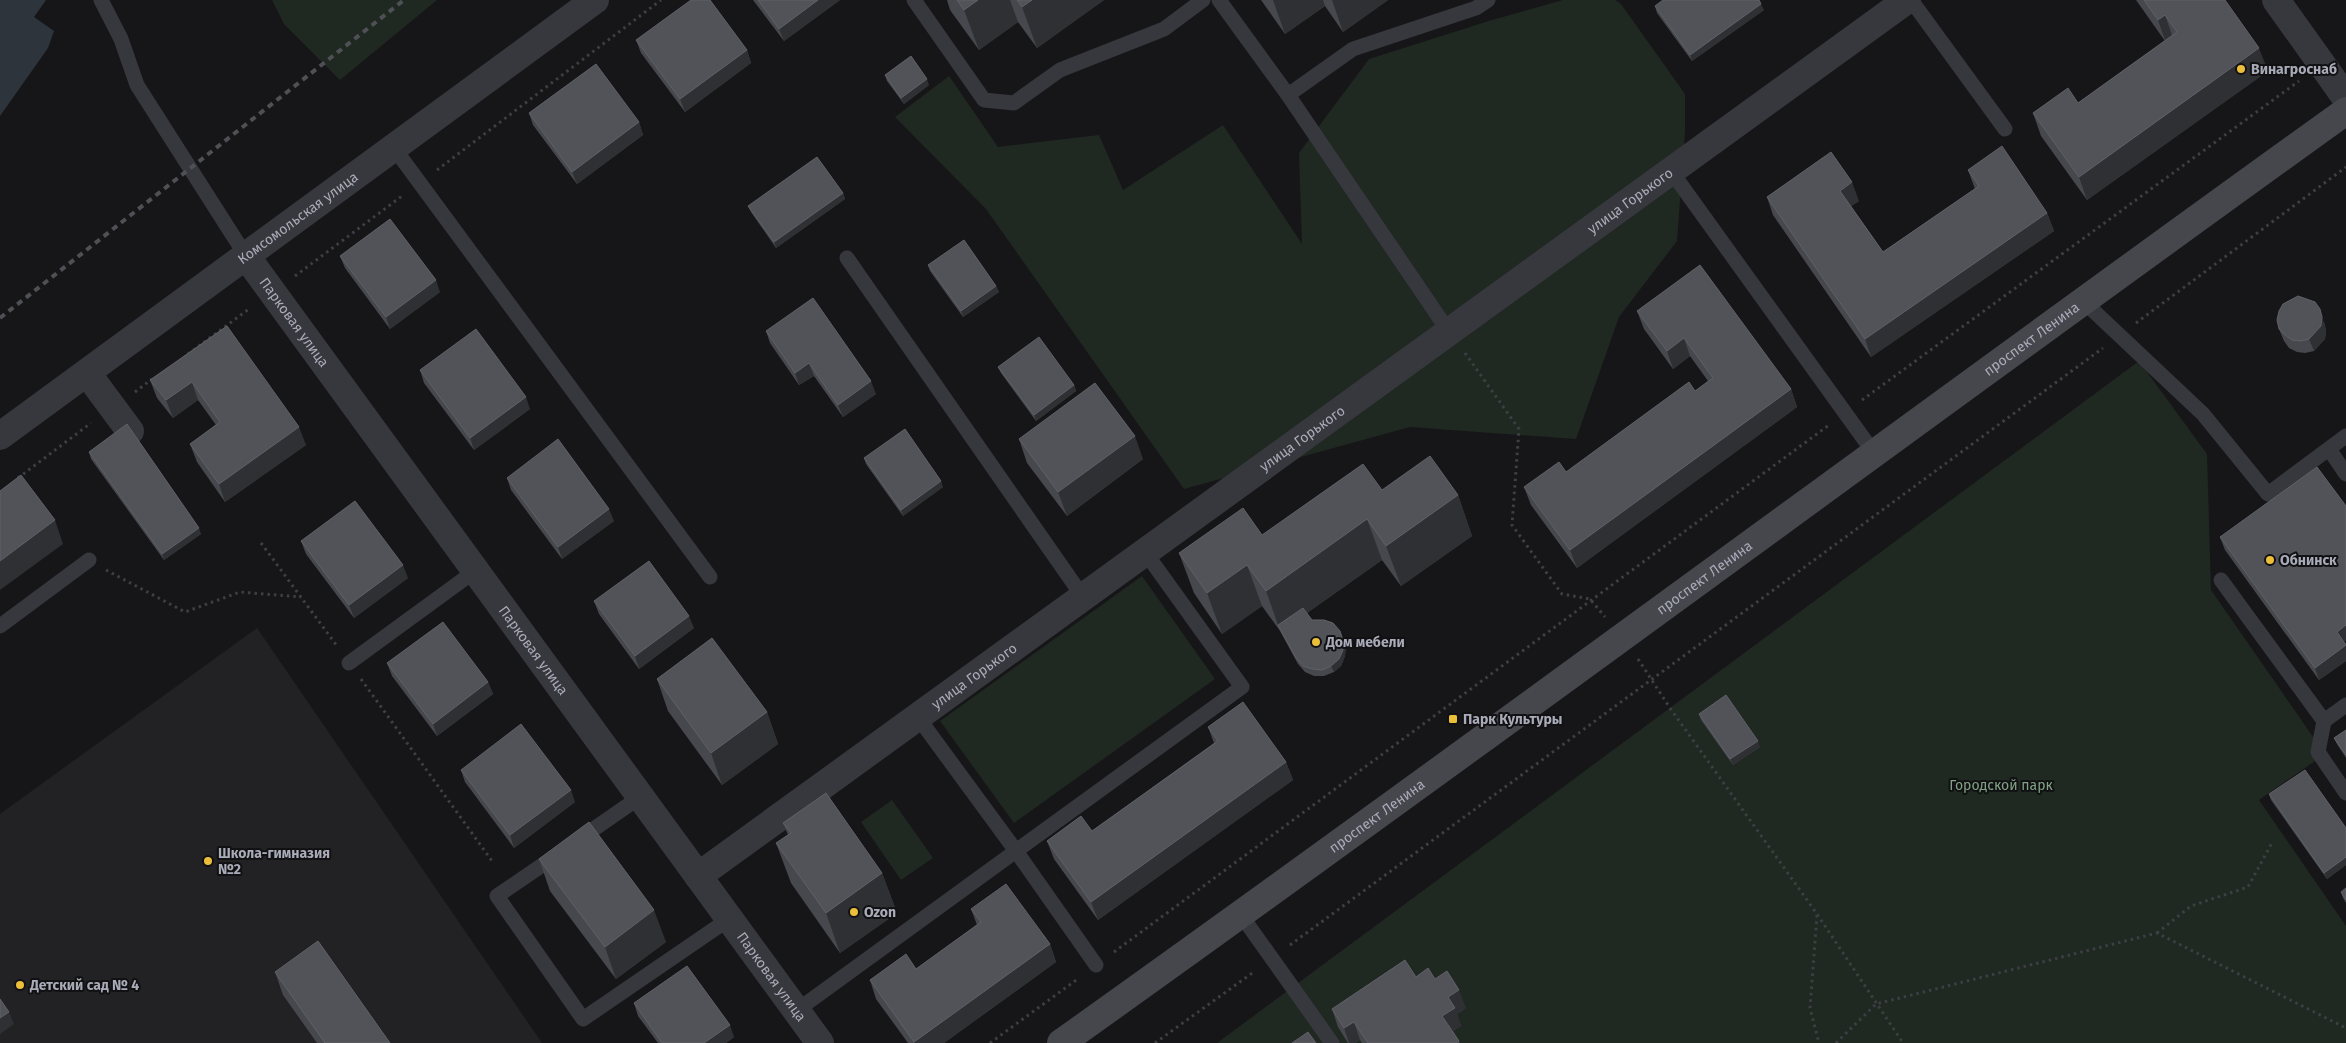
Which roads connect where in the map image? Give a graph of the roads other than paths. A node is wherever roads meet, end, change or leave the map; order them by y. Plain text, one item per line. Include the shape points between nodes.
1 (101, 0) edge
2 (595, 0) edge
3 (914, 0) edge
4 (1203, 0) edge
5 (1219, 0) edge
6 (1488, 0) edge
7 (1907, 0) edge
8 (1912, 0) edge
9 (2276, 0) edge
10 (1288, 95) junction
11 (2346, 98) edge
12 (2346, 111) edge
13 (2005, 129) dead end
14 (394, 148) junction
15 (1671, 170) junction
16 (246, 256) junction
17 (847, 258) dead end
18 (2082, 300) junction
19 (1450, 332) junction
20 (87, 373) junction
21 (130, 431) edge
22 (0, 436) edge
23 (2346, 436) edge
24 (2328, 449) junction
25 (1874, 453) junction
26 (2346, 474) edge
27 (1145, 552) junction
28 (88, 560) road end
29 (476, 571) junction
30 (710, 577) dead end
31 (2221, 580) dead end
32 (1083, 597) junction
33 (0, 626) edge
34 (349, 663) road end
35 (2346, 705) edge
36 (917, 716) junction
37 (2324, 721) junction
38 (2346, 793) edge
39 (640, 797) junction
40 (1016, 851) junction
41 (698, 876) junction
42 (1241, 915) junction
43 (729, 919) junction
44 (1096, 965) road end
45 (796, 1011) junction
46 (815, 1041) edge
47 (1061, 1043) edge
48 (1332, 1043) edge

1 - 16 lane via 121,39 137,85
2 - 14 street, Комсомольская улица
3 - 4 lane via 984,100 1014,103 1060,70 1164,29
5 - 10 lane
6 - 10 lane via 1476,8 1353,49
7 - 15 street, улица Горького
8 - 13 lane
9 - 11 street
10 - 19 lane
12 - 18 main road, проспект Ленина
14 - 16 street, Комсомольская улица
14 - 30 lane
15 - 19 street, улица Горького
15 - 25 lane
16 - 20 street, Комсомольская улица
16 - 29 street, Парковая улица
17 - 32 lane
18 - 24 lane via 2203,414 2268,494
18 - 25 main road, проспект Ленина
19 - 27 street, улица Горького
20 - 21 street
20 - 22 street, Комсомольская улица
23 - 24 lane
24 - 26 lane
25 - 42 main road, проспект Ленина
27 - 32 street, улица Горького
27 - 40 lane via 1242,687
28 - 33 lane
29 - 34 lane
29 - 39 street, Парковая улица
31 - 37 lane
32 - 36 street, улица Горького
35 - 37 lane
36 - 40 lane
36 - 41 street, улица Горького
37 - 38 lane via 2318,752
39 - 41 street, Парковая улица
39 - 43 lane via 497,896 583,1019
40 - 44 lane
40 - 45 lane
41 - 43 street, Парковая улица
42 - 47 main road, проспект Ленина
42 - 48 lane
43 - 45 street, Парковая улица
45 - 46 street, Парковая улица

